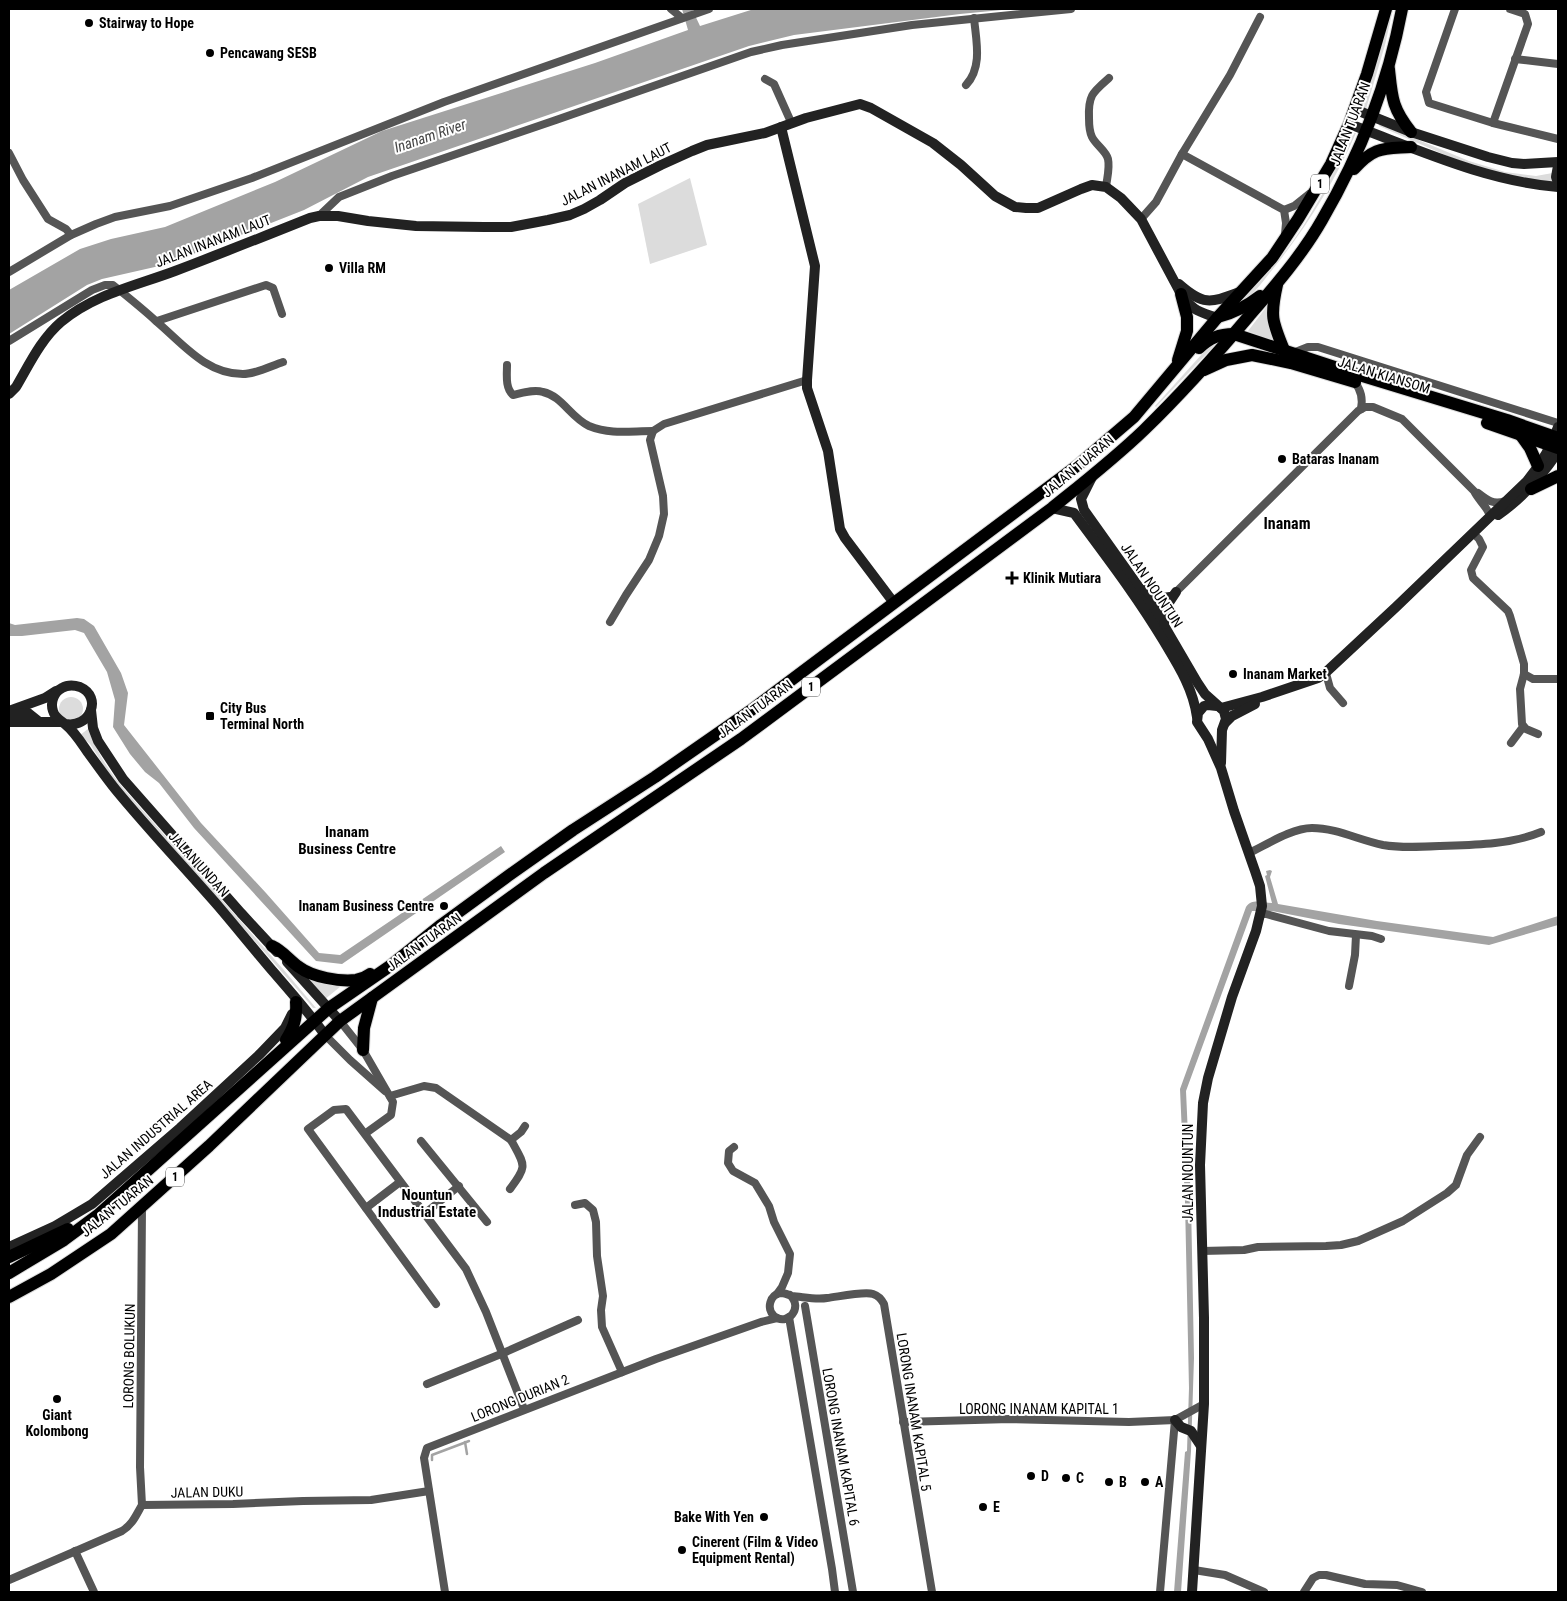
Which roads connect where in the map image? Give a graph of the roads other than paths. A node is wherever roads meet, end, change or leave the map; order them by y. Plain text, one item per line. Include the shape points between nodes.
1 (671, 9) edge
2 (709, 9) edge
3 (1072, 9) edge
4 (1385, 9) edge
5 (1402, 9) edge
6 (1455, 9) edge
7 (1510, 9) edge
8 (1260, 17) dead end
9 (682, 18) junction
10 (974, 18) junction
11 (1515, 59) junction
12 (1389, 64) junction
13 (1558, 64) edge
14 (1108, 78) dead end
15 (765, 79) dead end
16 (966, 84) dead end
17 (1354, 109) junction
18 (1372, 116) junction
19 (791, 122) junction
20 (1493, 123) junction
21 (1349, 124) junction
22 (781, 127) junction
23 (1366, 130) junction
24 (1411, 132) junction
25 (1558, 139) edge
26 (1411, 147) junction
27 (9, 153) edge
28 (1182, 154) junction
29 (1558, 162) edge
30 (1558, 166) edge
31 (1344, 180) junction
32 (1558, 185) edge
33 (1106, 186) junction
34 (1318, 186) junction
35 (1284, 210) junction
36 (319, 216) junction
37 (1141, 219) junction
38 (71, 235) junction
39 (1284, 240) junction
40 (9, 272) edge
41 (1173, 278) junction
42 (1278, 282) junction
43 (120, 290) junction
44 (1240, 292) junction
45 (1181, 294) junction
46 (282, 314) dead end
47 (1217, 318) junction
48 (157, 321) junction
49 (1234, 334) junction
50 (9, 341) edge
51 (1288, 351) junction
52 (283, 362) dead end
53 (506, 364) dead end
54 (1176, 368) junction
55 (1200, 372) junction
56 (807, 380) junction
57 (1355, 382) junction
58 (9, 394) edge
59 (1362, 408) junction
60 (1558, 423) edge
61 (654, 431) junction
62 (1520, 434) junction
63 (1557, 442) edge
64 (1538, 466) junction
65 (1092, 476) junction
66 (1558, 476) edge
67 (1531, 489) junction
68 (1474, 491) junction
69 (1508, 500) junction
70 (1052, 508) junction
71 (1490, 516) junction
72 (1476, 536) junction
73 (1133, 580) junction
74 (1173, 594) junction
75 (894, 602) junction
76 (1155, 610) junction
77 (610, 622) dead end
78 (1164, 624) junction
79 (1181, 671) junction
80 (1524, 674) junction
81 (1326, 677) junction
82 (1558, 679) edge
83 (61, 688) junction
84 (1343, 703) dead end
85 (1219, 707) junction
86 (91, 710) junction
87 (9, 711) edge
88 (9, 715) edge
89 (1197, 718) junction
90 (38, 721) junction
91 (9, 722) edge
92 (63, 723) junction
93 (1224, 724) junction
94 (1523, 727) junction
95 (1202, 729) junction
96 (1538, 734) dead end
97 (1511, 743) dead end
98 (1221, 768) junction
99 (1541, 832) dead end
100 (1249, 853) junction
101 (1261, 914) junction
102 (1356, 935) junction
103 (1381, 939) dead end
104 (272, 946) junction
105 (390, 966) junction
106 (286, 986) junction
107 (1349, 986) dead end
108 (372, 998) junction
109 (296, 1002) junction
110 (329, 1008) junction
111 (314, 1020) junction
112 (340, 1021) junction
113 (325, 1036) junction
114 (363, 1050) junction
115 (280, 1051) junction
116 (390, 1096) junction
117 (524, 1126) dead end
118 (366, 1133) junction
119 (1480, 1137) dead end
120 (511, 1140) junction
121 (421, 1141) dead end
122 (734, 1147) dead end
123 (400, 1182) junction
124 (459, 1186) junction
125 (510, 1189) dead end
126 (576, 1205) dead end
127 (142, 1207) junction
128 (366, 1208) junction
129 (99, 1214) junction
130 (424, 1214) junction
131 (487, 1222) dead end
132 (9, 1247) edge
133 (1202, 1251) junction
134 (9, 1257) edge
135 (9, 1273) edge
136 (777, 1294) junction
137 (790, 1295) junction
138 (9, 1297) edge
139 (820, 1299) junction
140 (771, 1300) junction
141 (436, 1304) dead end
142 (805, 1306) junction
143 (795, 1311) junction
144 (777, 1318) junction
145 (789, 1318) junction
146 (578, 1320) dead end
147 (761, 1322) junction
148 (501, 1354) junction
149 (622, 1372) junction
150 (427, 1384) dead end
151 (1204, 1404) junction
152 (524, 1410) junction
153 (1175, 1420) junction
154 (903, 1422) junction
155 (1202, 1447) junction
156 (429, 1491) junction
157 (142, 1505) junction
158 (75, 1551) junction
159 (1194, 1570) junction
160 (9, 1580) edge
161 (1365, 1584) junction
162 (94, 1592) edge
163 (444, 1592) edge
164 (835, 1592) edge
165 (853, 1592) edge
166 (932, 1592) edge
167 (1160, 1592) edge
168 (1192, 1592) edge
169 (1264, 1592) edge
170 (1304, 1592) edge
171 (1361, 1592) edge
172 (1422, 1592) edge

1 - 9 street
2 - 9 street
3 - 10 street
4 - 17 main road, JALAN TUARAN / 1 via 1368,74
5 - 12 main road, JALAN TUARAN / 1
6 - 20 street via 1426,92 1429,103
7 - 11 street via 1525,14 1528,24
8 - 28 street
9 - 38 street via 444,102 252,178 170,206 111,218
10 - 16 street via 976,71
10 - 36 street via 751,52 392,176 339,197
11 - 13 street
11 - 20 street
12 - 18 main road, JALAN TUARAN / 1
12 - 24 main road via 1392,100
14 - 33 street via 1095,90 1088,109 1092,137 1108,158
15 - 19 street via 774,84
17 - 18 street
17 - 21 main road, JALAN TUARAN / 1
18 - 23 main road, JALAN TUARAN / 1
18 - 24 street
19 - 22 street, JALAN INANAM LAUT
19 - 33 street, JALAN INANAM LAUT via 855,104 865,105 933,143 995,196 1014,207 1038,208 1081,188
20 - 25 street
21 - 23 street
21 - 34 main road, JALAN TUARAN / 1
22 - 36 street, JALAN INANAM LAUT via 707,145 632,180 584,209 548,220 484,228 416,226
22 - 56 street via 815,266
23 - 26 street
23 - 31 main road, JALAN TUARAN / 1
24 - 29 street via 1512,163
26 - 31 main road via 1385,147 1362,160
26 - 32 street via 1509,180
27 - 38 street via 22,180 48,219
28 - 35 street
28 - 37 street via 1156,202
30 - 32 street
31 - 42 main road, JALAN TUARAN / 1 via 1322,222
33 - 37 street
34 - 35 street
34 - 39 main road, JALAN TUARAN / 1
35 - 39 street
36 - 43 street, JALAN INANAM LAUT
37 - 41 street
38 - 40 street
39 - 44 main road, JALAN TUARAN / 1
41 - 44 street via 1193,296 1205,301
41 - 45 street
42 - 47 main road via 1250,303
42 - 49 main road, JALAN TUARAN / 1
42 - 51 main road via 1272,305 1273,323
43 - 48 street
43 - 50 street via 113,285 92,290
43 - 58 street, JALAN INANAM LAUT via 89,302 60,323 47,336
44 - 47 main road, JALAN TUARAN / 1
45 - 47 street via 1196,311
45 - 54 main road via 1187,331
46 - 48 street via 273,288 266,285
47 - 54 main road, JALAN TUARAN / 1
48 - 52 street via 198,359 218,369 245,374
49 - 51 main road, JALAN KIANSOM
49 - 54 main road via 1212,338
49 - 55 main road, JALAN TUARAN / 1
51 - 60 street via 1318,347
51 - 63 main road, JALAN KIANSOM via 1507,420
53 - 61 street via 508,387 513,395 544,392 582,422 605,432
54 - 75 main road, JALAN TUARAN / 1 via 1134,417 1078,465
55 - 57 main road, JALAN KIANSOM via 1226,360 1252,355
55 - 65 main road, JALAN TUARAN / 1 via 1144,430
56 - 61 street via 664,424
56 - 75 street via 828,451 840,529
57 - 59 street via 1361,391
57 - 62 main road, JALAN KIANSOM
59 - 68 street via 1373,407 1402,419
59 - 74 street
61 - 77 street via 650,440 664,514 659,536 649,560
62 - 63 main road, JALAN KIANSOM
62 - 64 main road
63 - 64 street
63 - 67 street via 1545,472
64 - 69 street
65 - 70 main road, JALAN TUARAN / 1
65 - 73 street, JALAN NOUNTUN via 1081,499 1084,510
66 - 67 main road
67 - 72 street
68 - 69 street via 1491,502
68 - 71 street
69 - 71 street
70 - 79 street, JALAN NOUNTUN via 1074,513 1140,603
70 - 108 main road, JALAN TUARAN / 1 via 741,739 516,893
71 - 85 street via 1324,674 1262,697
72 - 80 street via 1483,547 1471,573 1508,611
72 - 81 street
73 - 74 street via 1156,599
73 - 76 street, JALAN NOUNTUN
74 - 76 street
74 - 78 street via 1166,607
75 - 105 main road, JALAN TUARAN / 1 via 710,739 494,886
76 - 78 street, JALAN NOUNTUN
76 - 79 street
78 - 85 street, JALAN NOUNTUN via 1197,682
79 - 89 street, JALAN NOUNTUN via 1192,693
80 - 82 street via 1533,679
80 - 94 street via 1520,689
81 - 84 street via 1330,688
81 - 93 street via 1263,700 1232,716
83 - 86 street, JALAN UNDAN via 73,685 85,690 91,700
83 - 87 street via 45,698
83 - 92 street, JALAN UNDAN via 52,705 56,718
85 - 89 street via 1204,706
85 - 93 street, JALAN NOUNTUN via 1225,715
86 - 92 street via 80,723
86 - 104 street, JALAN UNDAN via 98,741 122,779
88 - 90 street via 28,713
89 - 95 street, JALAN NOUNTUN
90 - 91 street
90 - 92 street
92 - 106 street, JALAN UNDAN via 119,794
93 - 95 street via 1214,733
93 - 98 street, JALAN NOUNTUN
94 - 96 street
94 - 97 street
95 - 98 street, JALAN NOUNTUN
98 - 100 street, JALAN NOUNTUN
99 - 100 street via 1481,845 1400,847 1311,828 1293,832
100 - 101 street, JALAN NOUNTUN via 1262,898
101 - 102 street
101 - 133 street, JALAN NOUNTUN via 1232,997 1203,1103 1200,1165
102 - 103 street
102 - 107 street via 1356,955
104 - 105 main road via 301,969 327,978 359,980
104 - 110 street, JALAN UNDAN
105 - 110 main road, JALAN TUARAN / 1
106 - 109 street
106 - 111 street, JALAN UNDAN
108 - 112 main road, JALAN TUARAN / 1
108 - 114 main road via 364,1028
109 - 115 main road via 294,1026
109 - 132 street, JALAN INDUSTRIAL AREA via 285,1028 260,1054 92,1204 55,1226
110 - 111 main road, JALAN TUARAN / 1
110 - 112 street, JALAN UNDAN
111 - 113 street, JALAN UNDAN
111 - 115 main road, JALAN TUARAN / 1
112 - 113 main road, JALAN TUARAN / 1
112 - 114 street
113 - 116 street
113 - 127 main road, JALAN TUARAN / 1
114 - 116 street
115 - 129 main road, JALAN TUARAN / 1
116 - 118 street via 393,1102 391,1115
116 - 120 street via 424,1086 436,1088
117 - 120 street
118 - 123 street
118 - 128 street via 346,1109 334,1110 308,1129
119 - 133 street via 1467,1155 1456,1185 1447,1193 1403,1220 1365,1238 1341,1245 1258,1246 1244,1250
120 - 125 street via 523,1165 521,1174
121 - 124 street
122 - 136 street via 729,1151 728,1163 733,1170 755,1183 790,1254 788,1274
123 - 128 street
123 - 130 street
124 - 130 street
124 - 131 street
126 - 149 street via 585,1204 593,1210 604,1296 602,1327
127 - 138 main road, JALAN TUARAN / 1 via 80,1255
127 - 157 street, LORONG BOLUKUN
128 - 141 street
129 - 134 main road
129 - 135 main road, JALAN TUARAN / 1 via 64,1240
130 - 148 street via 466,1269
133 - 151 street, JALAN NOUNTUN
136 - 137 street
136 - 140 street
137 - 139 street, LORONG INANAM KAPITAL 5
137 - 143 street via 795,1302
139 - 142 street, LORONG INANAM KAPITAL 5
139 - 154 street, LORONG INANAM KAPITAL 5 via 871,1293 880,1297 884,1304
140 - 144 street via 770,1309
140 - 147 street
142 - 143 street, LORONG INANAM KAPITAL 5
142 - 165 street, LORONG INANAM KAPITAL 6
143 - 145 street
144 - 145 street
144 - 147 street, LORONG DURIAN 2
145 - 164 street
146 - 148 street
147 - 149 street, LORONG DURIAN 2
148 - 150 street
148 - 152 street
149 - 152 street, LORONG DURIAN 2
151 - 153 street
151 - 155 street, JALAN NOUNTUN
152 - 156 street, LORONG DURIAN 2 via 427,1448 424,1458
153 - 154 street, LORONG INANAM KAPITAL 1
153 - 155 street via 1180,1427 1192,1431
153 - 167 street
154 - 166 street, LORONG INANAM KAPITAL 5
155 - 159 street, JALAN NOUNTUN
156 - 157 street, JALAN DUKU via 370,1500
156 - 163 street, LORONG DURIAN 2
157 - 158 street via 130,1526
158 - 160 street
158 - 162 street
159 - 168 street, JALAN NOUNTUN
159 - 169 street via 1225,1575
161 - 170 street via 1319,1575 1313,1578
161 - 171 street
161 - 172 street via 1398,1585

